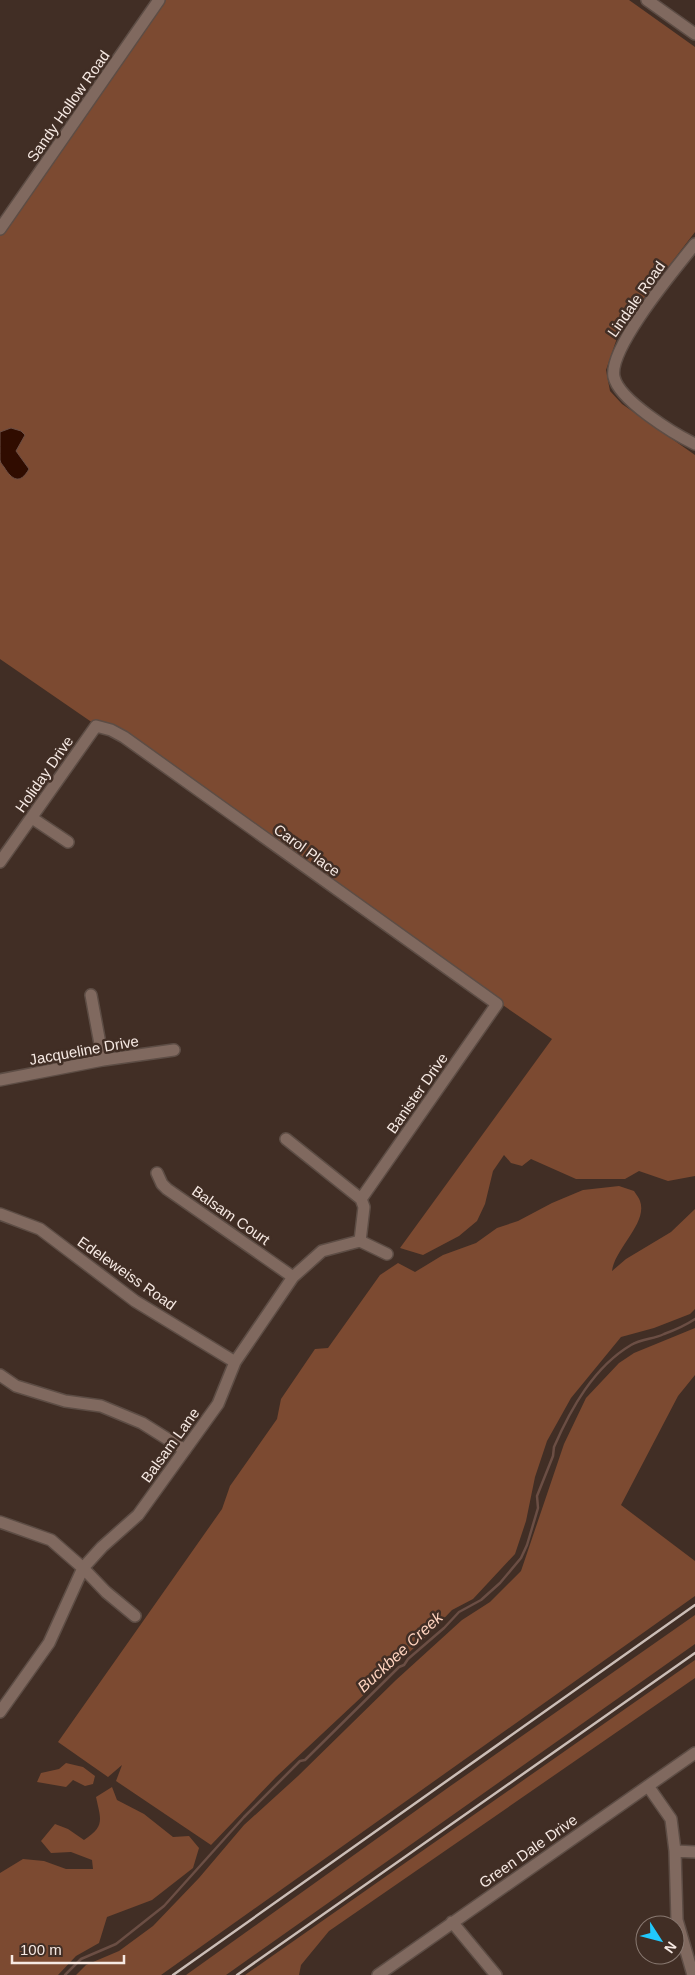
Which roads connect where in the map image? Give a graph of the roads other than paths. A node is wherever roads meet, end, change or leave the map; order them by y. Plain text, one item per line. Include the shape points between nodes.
1 (159, 0) edge
2 (647, 0) edge
3 (695, 34) edge
4 (0, 229) edge
5 (695, 244) edge
6 (695, 444) edge
7 (96, 726) joint
8 (32, 818) junction
9 (68, 842) dead end
10 (0, 862) edge
11 (91, 995) dead end
12 (497, 1004) joint
13 (174, 1050) dead end
14 (103, 1060) junction
15 (0, 1080) edge
16 (286, 1139) dead end
17 (157, 1173) dead end
18 (361, 1199) junction
19 (0, 1214) edge
20 (360, 1241) junction
21 (387, 1254) dead end
22 (293, 1277) junction
23 (235, 1362) junction
24 (0, 1375) edge
25 (184, 1450) junction
26 (0, 1522) edge
27 (83, 1568) junction
28 (135, 1616) dead end
29 (0, 1712) edge
30 (695, 1753) edge
31 (648, 1786) junction
32 (675, 1851) junction
33 (695, 1852) edge
34 (452, 1922) junction
35 (378, 1975) edge
36 (496, 1975) edge
37 (693, 1975) edge

1 - 4 street, Sandy Hollow Road
2 - 3 street
5 - 6 street, Lindale Road via 619,350 613,374 619,389 630,401
7 - 8 street, Holiday Drive
7 - 12 street, Carol Place via 124,737
8 - 9 street
8 - 10 street, Holiday Drive
11 - 14 street
12 - 18 street, Banister Drive
13 - 14 street, Jacqueline Drive
14 - 15 street, Jacqueline Drive
16 - 18 street
17 - 22 street, Balsam Court via 167,1189
18 - 20 street via 364,1207
19 - 23 street, Edeleweiss Road via 40,1229 135,1301
20 - 21 street
20 - 22 street, Balsam Lane via 322,1251
22 - 23 street, Balsam Lane
23 - 25 street, Balsam Lane via 218,1404
24 - 25 street via 16,1386 64,1400 101,1406 142,1423
25 - 27 street, Balsam Lane via 138,1514
26 - 27 street via 51,1540
27 - 28 street
27 - 29 street, Balsam Lane via 49,1643
30 - 31 street, Green Dale Drive
31 - 32 street via 671,1818
31 - 34 street, Green Dale Drive
32 - 33 street
32 - 37 street via 677,1920
34 - 35 street, Green Dale Drive
34 - 36 street

